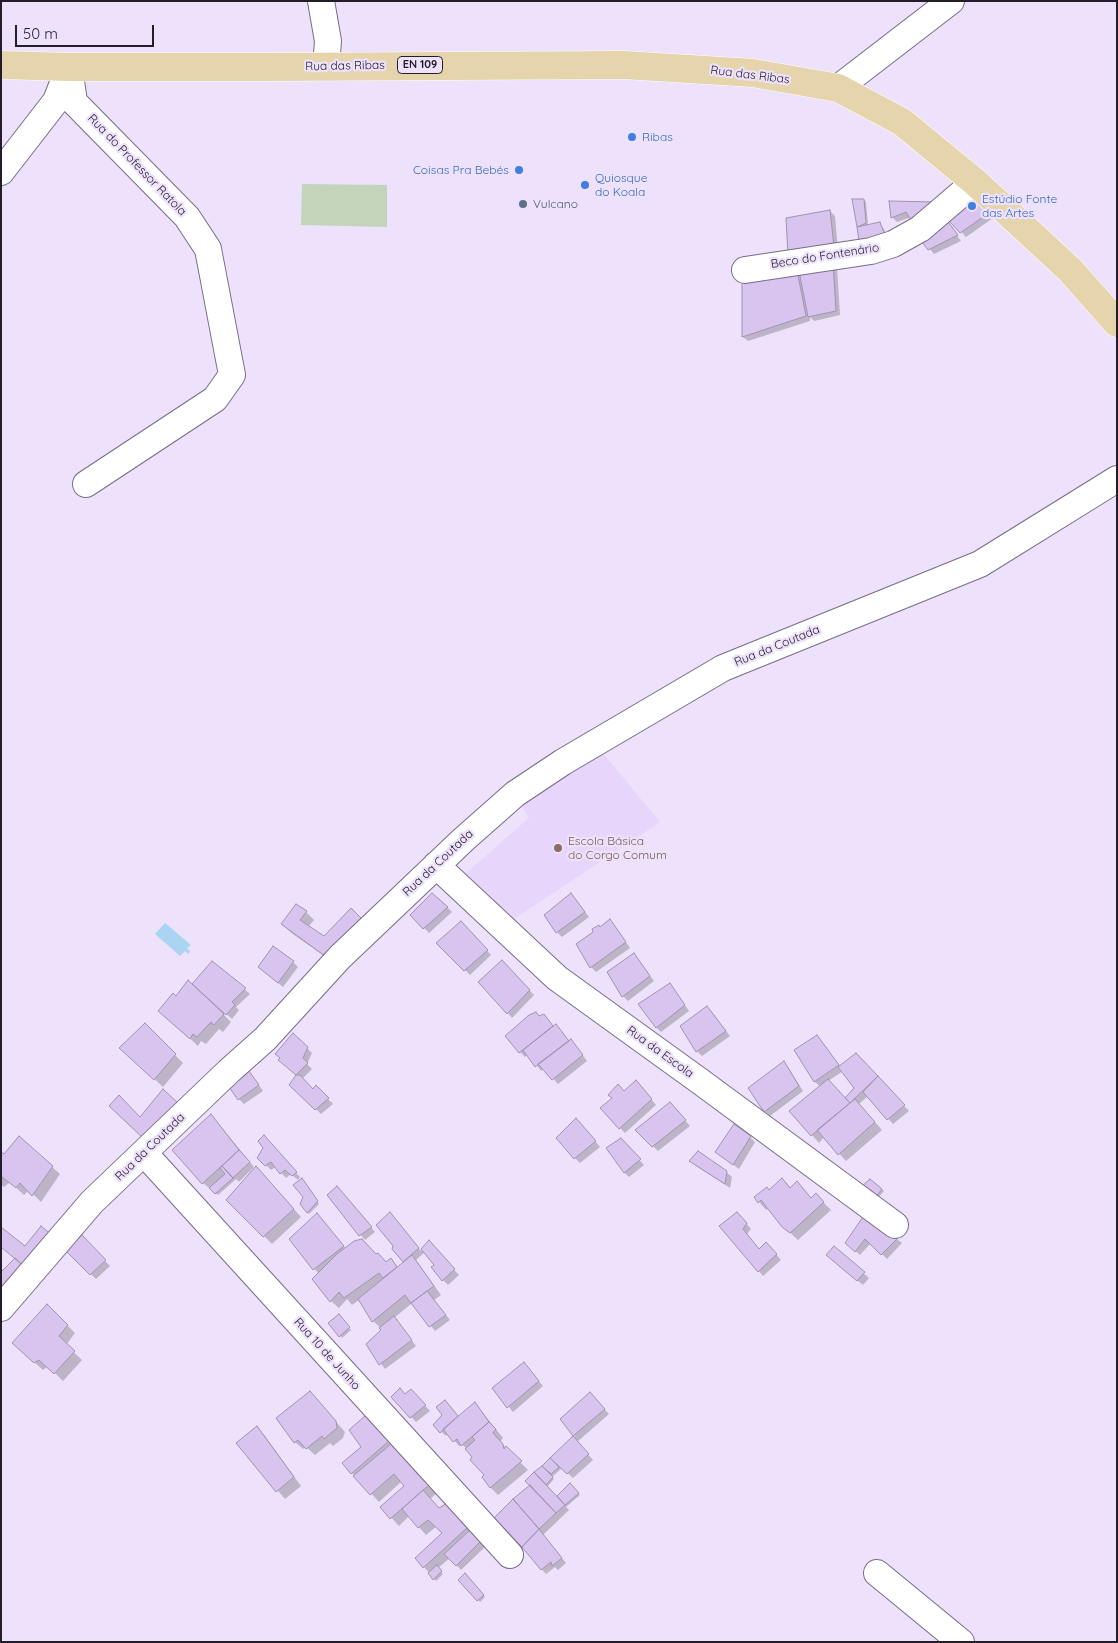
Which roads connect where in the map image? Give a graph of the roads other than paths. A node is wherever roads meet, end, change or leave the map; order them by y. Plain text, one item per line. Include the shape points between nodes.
1 (321, 1) edge
2 (951, 1) edge
3 (1, 65) edge
4 (326, 66) junction
5 (69, 67) junction
6 (838, 88) junction
7 (1, 172) edge
8 (975, 182) junction
9 (745, 270) dead end
10 (1117, 323) edge
11 (1117, 479) edge
12 (86, 484) dead end
13 (436, 865) junction
14 (144, 1153) junction
15 (895, 1225) dead end
16 (1, 1308) edge
17 (510, 1555) dead end
18 (876, 1572) dead end
19 (961, 1642) edge

1 - 4 street via 328,41
2 - 6 street
3 - 5 main road, Rua das Ribas / EN 109
4 - 5 main road, Rua das Ribas / EN 109
4 - 6 main road, Rua das Ribas / EN 109 via 624,65 753,73
5 - 7 street via 56,101
5 - 12 street, Rua do Professor Ratola via 74,102 187,217 208,249 232,375 216,399
6 - 8 main road, EN 109 via 902,122
8 - 9 street, Beco do Fontenário via 920,229 893,244 871,251
8 - 10 main road, EN 109 via 1070,270
11 - 13 street, Rua da Coutada via 980,564 723,668 563,762 515,794
13 - 14 street, Rua da Coutada via 340,957 265,1039
13 - 15 street, Rua da Escola via 557,978
14 - 16 street, Rua da Coutada via 92,1202
14 - 17 street, Rua 10 de Junho
18 - 19 street

